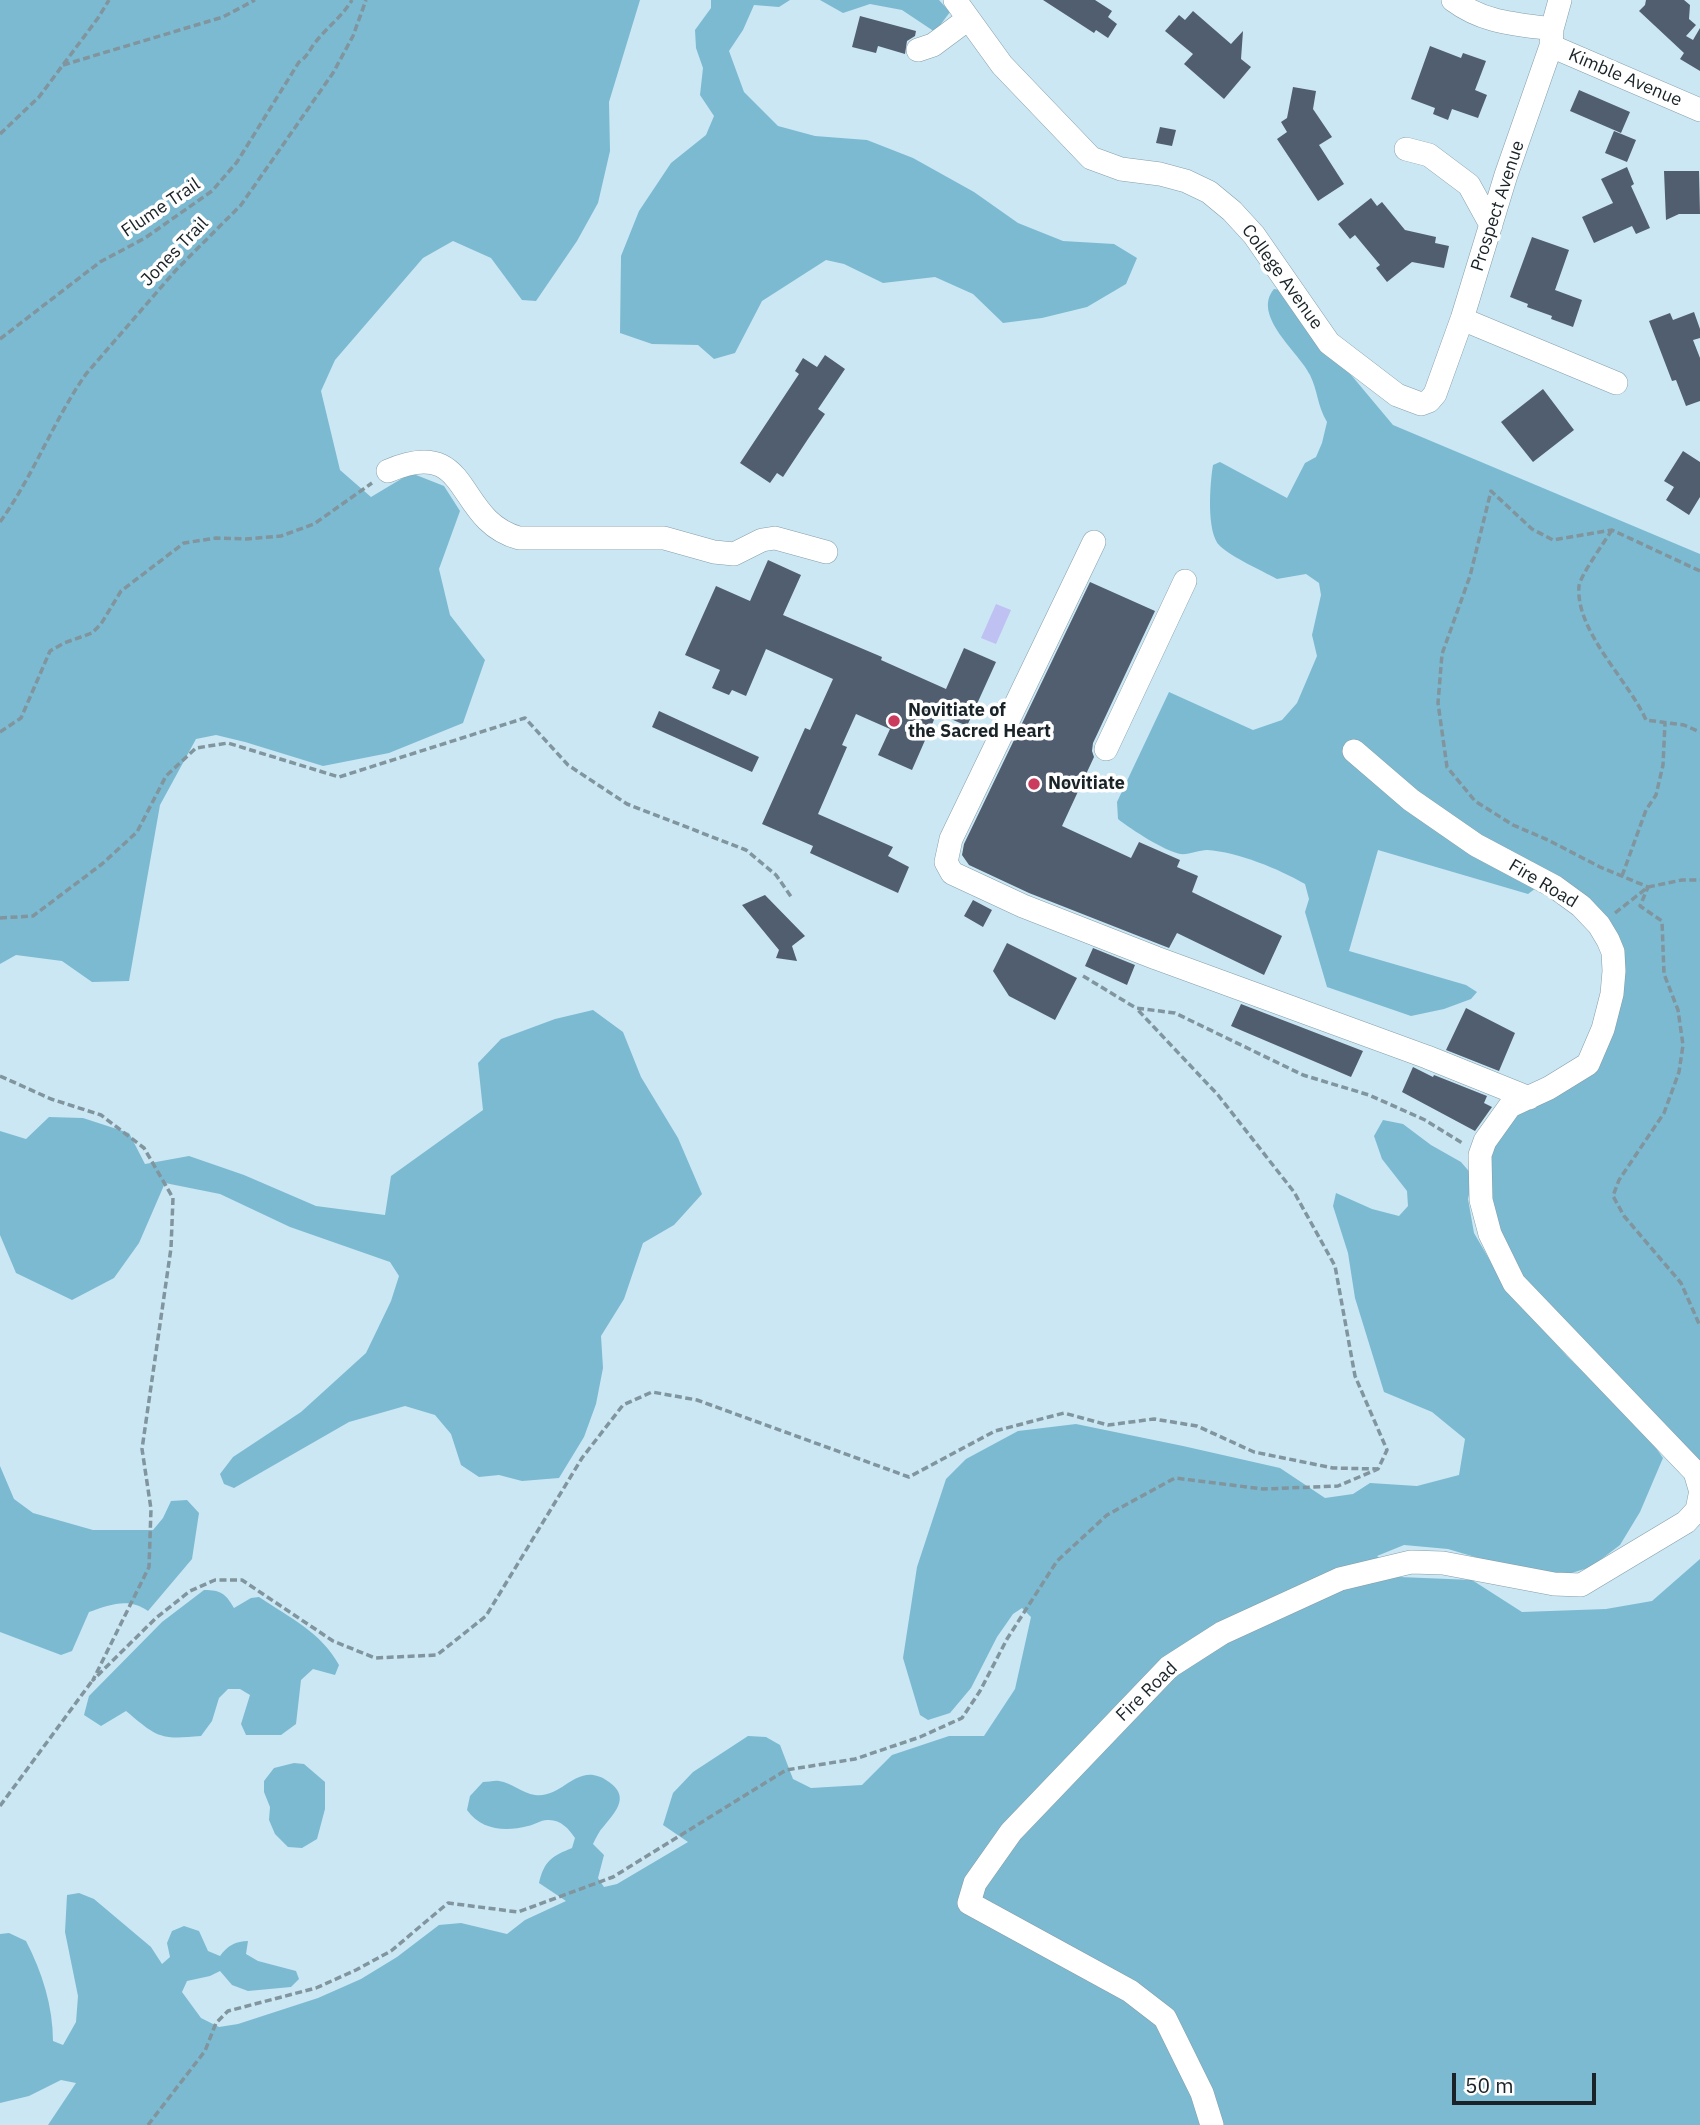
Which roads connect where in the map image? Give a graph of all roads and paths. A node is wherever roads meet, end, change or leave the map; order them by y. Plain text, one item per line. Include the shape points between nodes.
1 (109, 0) edge
2 (255, 0) edge
3 (352, 0) edge
4 (366, 0) edge
5 (1453, 0) edge
6 (1560, 0) edge
7 (962, 9) edge
8 (1551, 37) junction
9 (918, 50) dead end
10 (64, 65) junction
11 (1700, 110) edge
12 (0, 134) edge
13 (1406, 149) dead end
14 (1506, 175) junction
15 (1469, 185) junction
16 (1491, 225) junction
17 (1462, 319) junction
18 (0, 339) edge
19 (1616, 383) dead end
20 (1421, 404) joint
21 (388, 471) joint
22 (0, 522) edge
23 (1612, 530) junction
24 (1094, 542) dead end
25 (826, 552) dead end
26 (1700, 571) edge
27 (1185, 581) dead end
28 (1665, 723) junction
29 (0, 732) edge
30 (1700, 732) edge
31 (1106, 749) dead end
32 (1354, 751) dead end
33 (1622, 876) junction
34 (1700, 880) edge
35 (1648, 887) junction
36 (792, 898) dead end
37 (0, 918) edge
38 (1599, 925) junction
39 (1083, 976) dead end
40 (1136, 1008) junction
41 (0, 1076) edge
42 (1529, 1098) junction
43 (1480, 1154) junction
44 (1700, 1326) edge
45 (1378, 1469) junction
46 (1700, 1489) edge
47 (1700, 1495) edge
48 (93, 1680) junction
49 (0, 1806) edge
50 (148, 2125) edge
51 (1212, 2125) edge

1 - 10 path
2 - 10 path via 223,17
3 - 18 path, Flume Trail via 299,62 237,162 212,191 145,238 100,262
4 - 22 path, Jones Trail via 354,36 333,73 241,205 176,270 86,374
5 - 8 street, Kimble Avenue via 1470,13
6 - 8 street, Prospect Avenue
7 - 9 street via 933,45
7 - 20 street, College Avenue via 1002,65 1091,158 1121,169 1186,181 1209,192 1254,235 1329,342 1397,395
8 - 11 street, Kimble Avenue
8 - 14 street, Prospect Avenue
10 - 12 path
13 - 15 street via 1429,156
14 - 15 street via 1492,183
14 - 16 street, Prospect Avenue
15 - 16 street
16 - 17 street, Prospect Avenue
17 - 19 street
17 - 20 street, Prospect Avenue via 1434,394
21 - 25 street via 418,461 442,465 489,523 519,538 664,538 734,554 775,538
21 - 29 path via 314,524 281,536 184,543 121,591 92,634 50,651 21,718
23 - 26 path
23 - 28 path via 1579,584 1581,606 1603,656 1646,720
23 - 33 path via 1553,540 1532,529 1491,491 1470,576 1442,654 1438,703 1447,767 1475,801 1513,825
24 - 42 street via 951,839 946,862 952,873 1047,916
27 - 31 street
28 - 30 path
28 - 33 path via 1656,795
32 - 38 street, Fire Road via 1411,800 1476,845 1555,887
33 - 35 path
34 - 35 path
35 - 38 path
35 - 44 path via 1640,906 1662,921 1664,974 1678,1010 1683,1045 1679,1073 1664,1113 1613,1196 1624,1216 1681,1283
36 - 37 path via 776,875 746,850 627,804 568,765 525,718 339,777 228,743 197,748 166,776 137,832 102,864 33,916
38 - 42 street, Fire Road via 1613,952 1615,974 1603,1029 1588,1064
39 - 40 path
40 - 43 path via 1175,1013 1303,1075 1380,1100 1425,1120
40 - 45 path via 1218,1095 1294,1192 1335,1266 1355,1376 1387,1450
41 - 48 path via 101,1115 144,1148 173,1199 171,1248 142,1449 151,1509 149,1567
42 - 43 street, Fire Road via 1510,1106
43 - 46 street via 1481,1200 1490,1234 1514,1283 1695,1472
45 - 48 path via 1333,1468 1254,1451 1198,1426 1154,1419 1108,1425 1064,1413 995,1431 909,1477 697,1400 652,1392 623,1405 582,1458 486,1616 437,1655 375,1658 333,1641 242,1580 215,1580 190,1591 156,1618
45 - 50 path via 1338,1486 1263,1489 1175,1478 1107,1515 1057,1561 962,1718 855,1759 786,1770 613,1877 530,1908 518,1912 448,1903 391,1951 356,1970 316,1989 228,2011 216,2023 205,2051
47 - 51 street, Fire Road via 1697,1510 1686,1522 1581,1585 1410,1562 1340,1579 1222,1633 1169,1667 1011,1832 975,1883 969,1903 1130,1991 1165,2018 1202,2093
48 - 49 path

